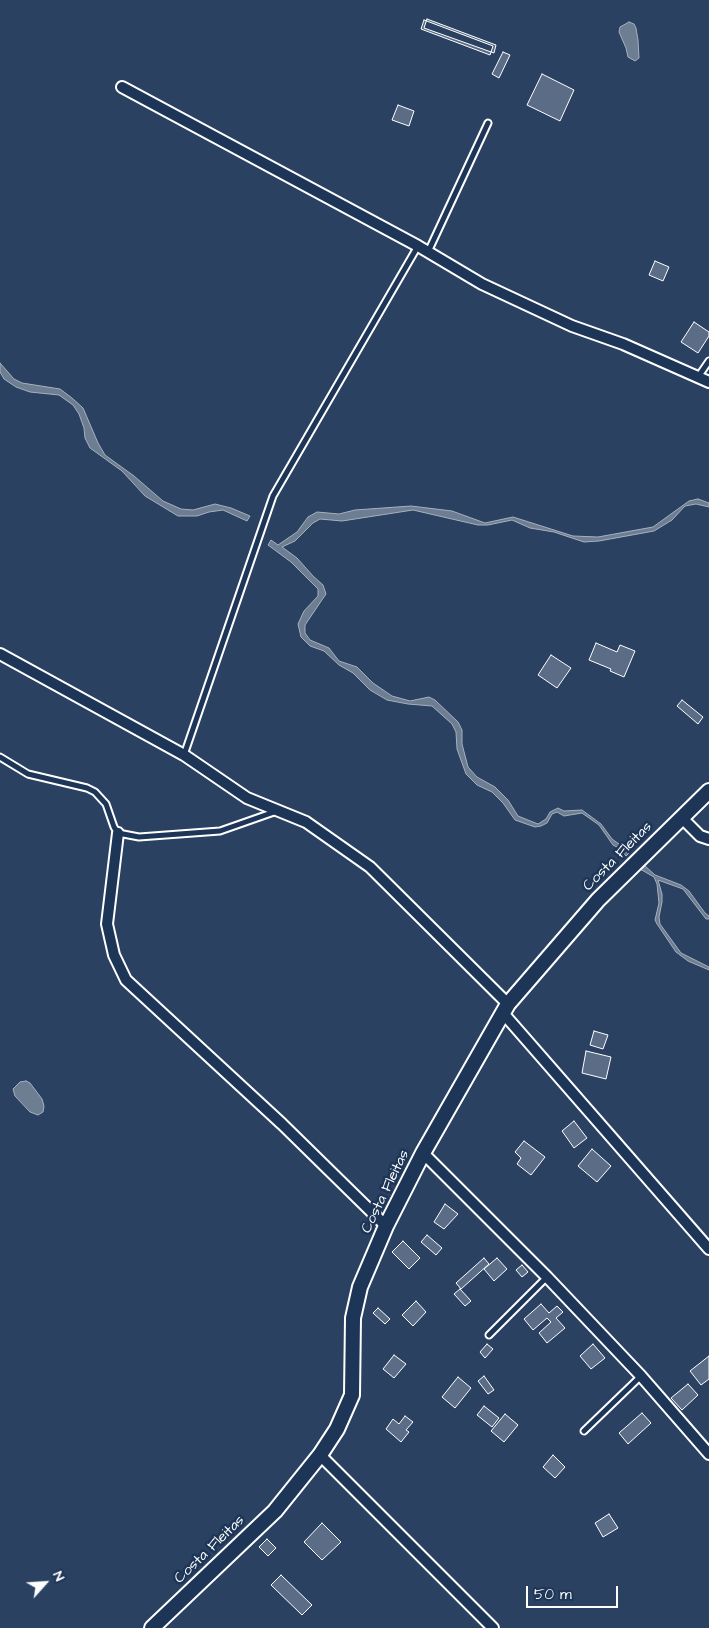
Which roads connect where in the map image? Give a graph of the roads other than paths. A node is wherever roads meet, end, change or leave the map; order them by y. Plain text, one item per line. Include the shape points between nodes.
1 (122, 87) dead end
2 (488, 123) dead end
3 (418, 246) junction
4 (428, 252) junction
5 (709, 362) edge
6 (698, 377) junction
7 (709, 382) edge
8 (0, 654) edge
9 (184, 755) junction
10 (0, 758) edge
11 (709, 791) edge
12 (278, 811) junction
13 (681, 817) junction
14 (118, 832) junction
15 (709, 839) edge
16 (505, 1008) junction
17 (423, 1153) junction
18 (386, 1226) junction
19 (709, 1249) edge
20 (547, 1277) junction
21 (489, 1335) dead end
22 (641, 1376) junction
23 (584, 1431) dead end
24 (320, 1454) junction
25 (709, 1454) edge
26 (152, 1628) edge
27 (493, 1628) edge

1 - 3 street
2 - 4 lane
3 - 4 street
3 - 9 lane via 273,496
4 - 6 street via 491,288 572,326
5 - 6 lane
6 - 7 street
8 - 9 street
9 - 12 street via 247,798
10 - 14 lane via 28,774 95,792 106,804
11 - 13 main road, Costa Fleitas
12 - 14 lane via 220,832 139,837
12 - 16 street via 306,822 370,867
13 - 15 street via 700,836
13 - 16 main road, Costa Fleitas via 598,900
14 - 18 street via 107,924 114,955 126,980 282,1124
16 - 17 main road, Costa Fleitas
16 - 19 street
17 - 18 main road, Costa Fleitas
17 - 20 street
18 - 24 main road, Costa Fleitas via 360,1287 354,1310 352,1395 337,1429
20 - 21 lane
20 - 22 street
22 - 23 lane
22 - 25 street
24 - 26 main road, Costa Fleitas via 275,1511
24 - 27 street

